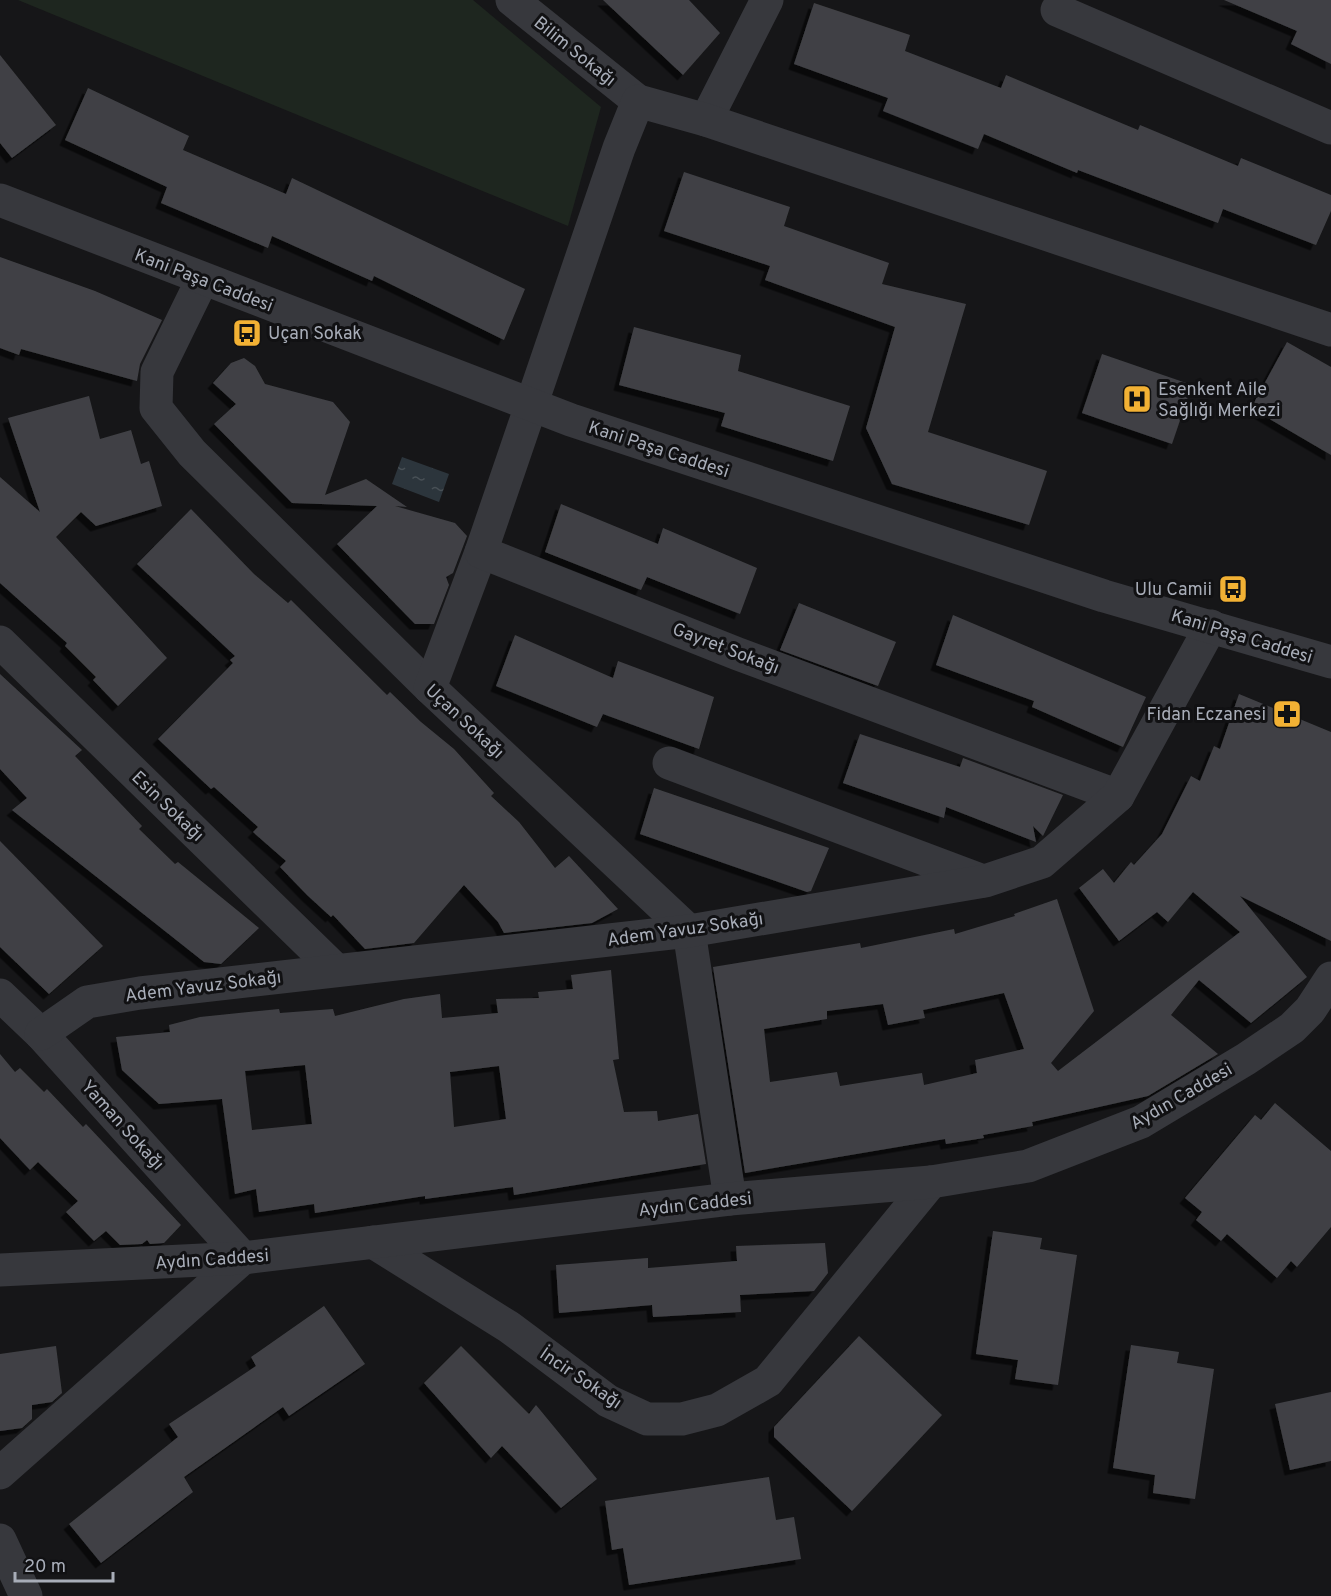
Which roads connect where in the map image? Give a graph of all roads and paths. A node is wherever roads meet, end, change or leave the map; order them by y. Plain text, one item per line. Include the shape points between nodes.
1 (512, 0) edge
2 (768, 0) edge
3 (1057, 10) dead end
4 (638, 101) junction
5 (706, 120) junction
6 (1331, 128) edge
7 (0, 200) edge
8 (202, 280) junction
9 (1331, 330) edge
10 (531, 404) junction
11 (481, 552) junction
12 (1211, 626) junction
13 (0, 642) edge
14 (1331, 663) edge
15 (430, 688) junction
16 (669, 763) dead end
17 (1118, 796) junction
18 (985, 881) junction
19 (689, 932) junction
20 (335, 969) junction
21 (1331, 978) edge
22 (0, 995) edge
23 (41, 1034) junction
24 (931, 1182) junction
25 (730, 1199) junction
26 (373, 1242) junction
27 (243, 1258) junction
28 (0, 1270) edge
29 (0, 1473) edge
30 (0, 1540) edge
31 (26, 1596) edge

1 - 4 street, Bilim Sokağı
2 - 5 street
3 - 6 street
4 - 5 street
4 - 10 street
5 - 9 street
7 - 8 street, Kani Paşa Caddesi
8 - 10 street, Kani Paşa Caddesi
8 - 15 street, Uçan Sokağı via 157,372 156,408 192,453
10 - 11 street
10 - 12 street, Kani Paşa Caddesi via 1104,596
11 - 15 street
11 - 17 street, Gayret Sokağı via 738,654
12 - 14 street, Kani Paşa Caddesi
12 - 17 street, Adem Yavuz Sokağı
13 - 20 street, Esin Sokağı
15 - 19 street, Uçan Sokağı
16 - 18 street
17 - 18 street, Adem Yavuz Sokağı via 1042,862
18 - 19 street, Adem Yavuz Sokağı
19 - 20 street, Adem Yavuz Sokağı
19 - 25 street
20 - 23 street, Adem Yavuz Sokağı via 87,1002
21 - 24 street, Aydın Caddesi via 1310,1010 1292,1028 1141,1122 1029,1166
22 - 23 street, Yaman Sokağı
23 - 27 street, Yaman Sokağı
24 - 25 street, Aydın Caddesi
24 - 26 street, İncir Sokağı via 768,1382 717,1410 682,1419 646,1419 608,1401 509,1327
25 - 26 street, Aydın Caddesi
26 - 27 street, Aydın Caddesi
27 - 28 street, Aydın Caddesi
27 - 29 street
30 - 31 street

